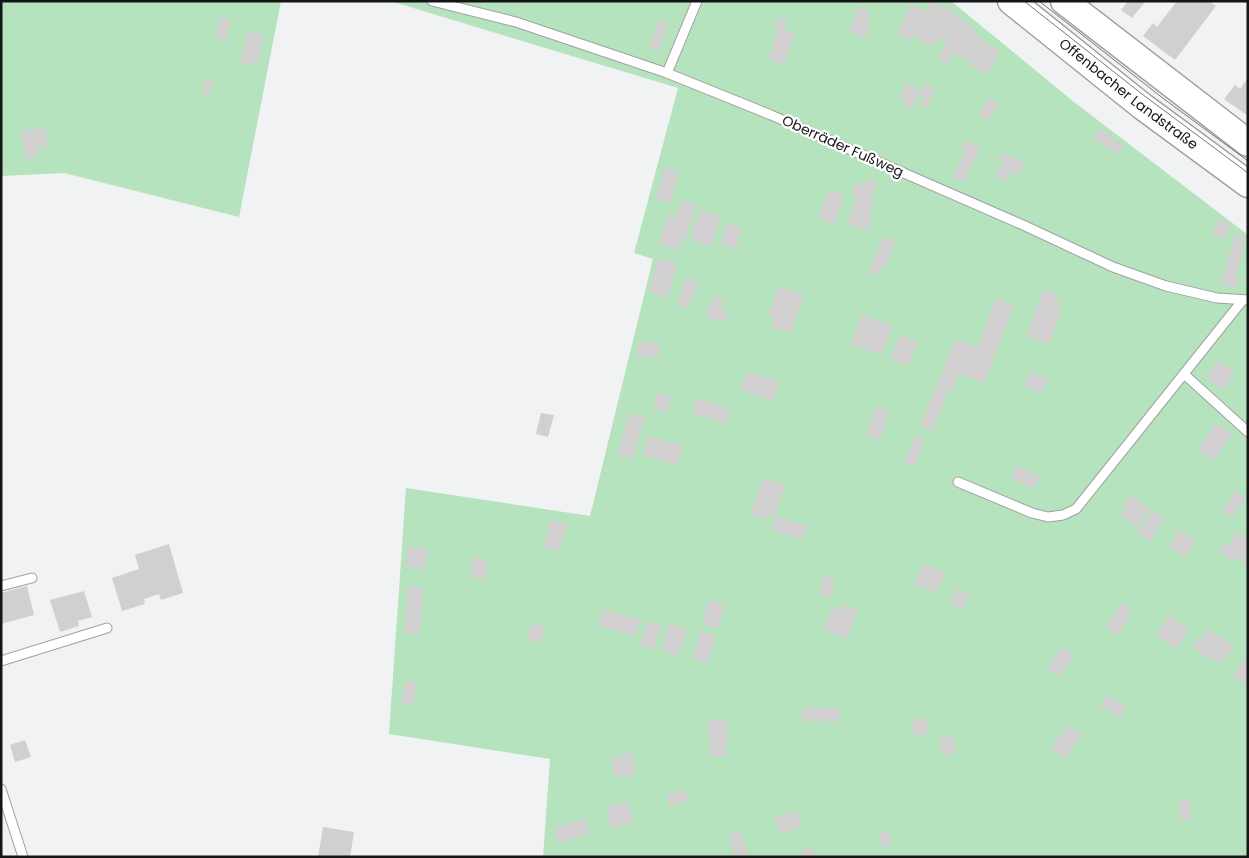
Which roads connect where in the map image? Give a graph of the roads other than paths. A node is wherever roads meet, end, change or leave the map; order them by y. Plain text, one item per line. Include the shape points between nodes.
1 (432, 1) edge
2 (697, 1) edge
3 (1011, 1) edge
4 (1064, 1) edge
5 (667, 73) junction
6 (1248, 143) edge
7 (1248, 184) edge
8 (1245, 301) edge
9 (1184, 374) junction
10 (1248, 432) edge
11 (958, 482) dead end
12 (32, 578) dead end
13 (1, 586) edge
14 (107, 628) dead end
15 (1, 661) edge
16 (1, 789) edge
17 (23, 857) edge

1 - 5 lane, Oberräder Fußweg via 526,24
2 - 5 lane
3 - 7 main road, Offenbacher Landstraße via 1142,106
4 - 6 main road
5 - 8 lane, Oberräder Fußweg via 771,115 1114,267 1166,286
8 - 9 lane
9 - 10 lane
9 - 11 lane via 1076,510 1048,517
12 - 13 lane
14 - 15 lane
16 - 17 lane

